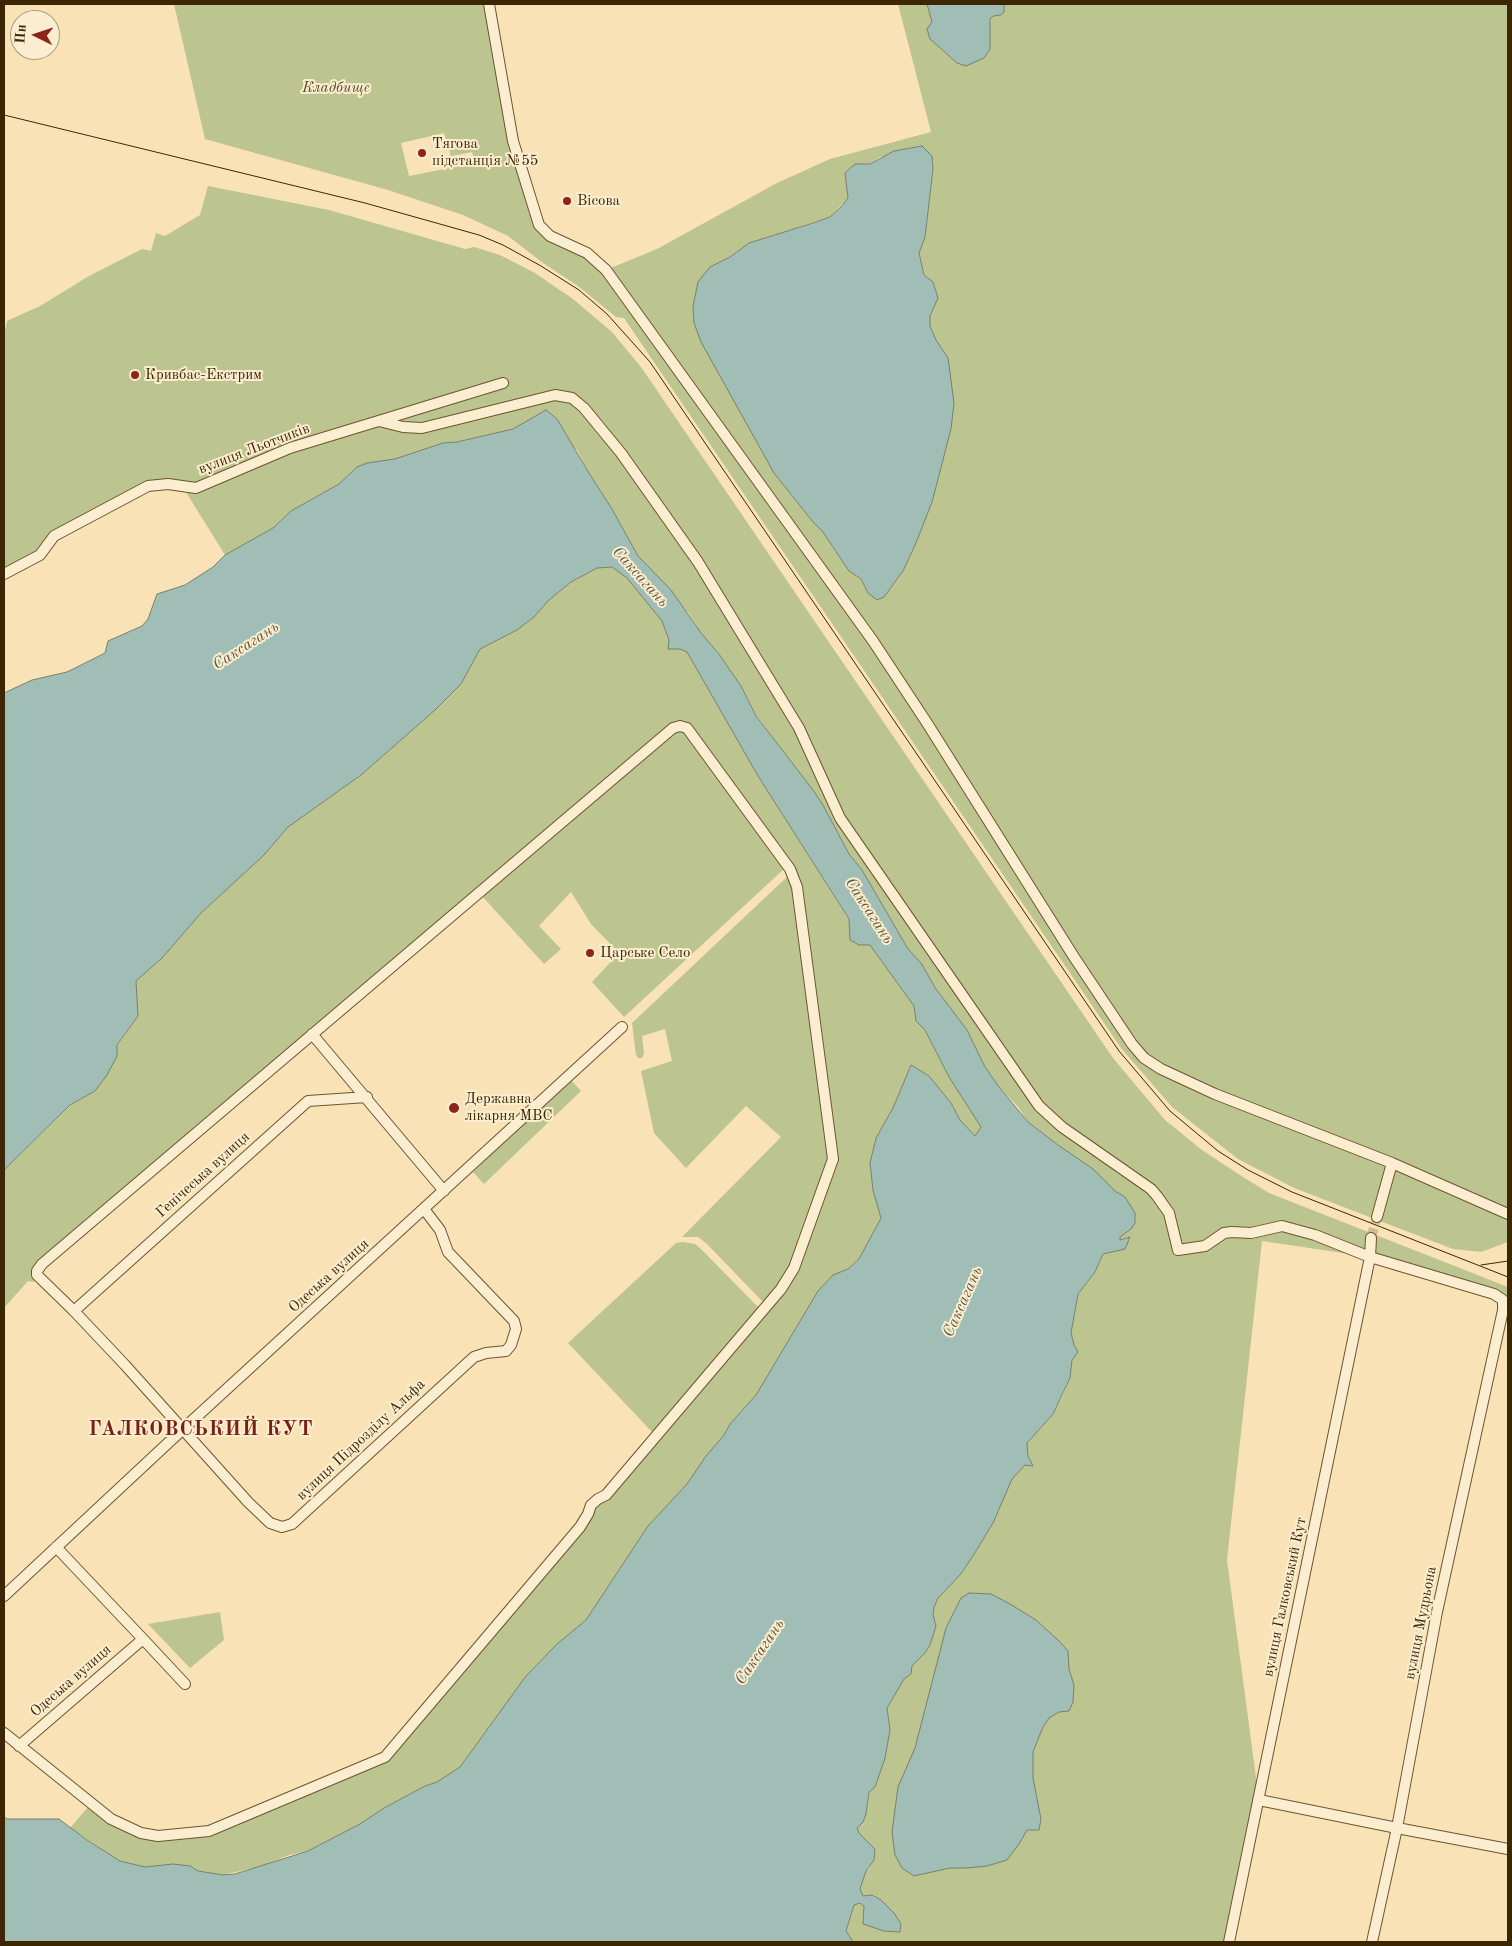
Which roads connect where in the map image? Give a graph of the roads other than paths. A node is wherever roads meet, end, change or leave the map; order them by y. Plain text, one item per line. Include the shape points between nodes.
1 (488, 4) edge
2 (504, 383) dead end
3 (379, 421) junction
4 (4, 574) edge
5 (622, 1027) dead end
6 (312, 1034) junction
7 (367, 1097) junction
8 (1392, 1163) junction
9 (444, 1191) junction
10 (424, 1209) junction
11 (1508, 1214) edge
12 (1377, 1217) tunnel mouth
13 (1371, 1238) tunnel mouth
14 (1370, 1257) junction
15 (74, 1311) junction
16 (182, 1430) junction
17 (56, 1547) junction
18 (4, 1596) edge
19 (143, 1639) junction
20 (185, 1684) dead end
21 (4, 1733) edge
22 (19, 1746) junction
23 (1259, 1800) junction
24 (1397, 1828) junction
25 (1508, 1849) edge
26 (1229, 1942) edge
27 (1372, 1942) edge

1 - 8 street via 513,141 539,225 550,236 587,253 606,270 873,641 1132,1044 1144,1058 1161,1069 1215,1094
2 - 3 street, вулиця Льотчиків
3 - 4 street, вулиця Льотчиків via 290,448 196,488 168,484 148,486 54,536 40,555
3 - 14 street via 422,428 555,395 572,398 584,408 621,453 698,562 799,728 840,818 1040,1106 1062,1128 1151,1189 1169,1213 1178,1250 1205,1246 1224,1233 1245,1234 1282,1226
5 - 9 street, Одеська вулиця
6 - 7 street
6 - 15 street, вулиця Підрозділу Альфа via 42,1264 37,1271 40,1280
6 - 22 street via 673,728 680,726 687,728 790,869 797,887 833,1159 794,1268 781,1288 606,1495 591,1505 580,1527 386,1757 209,1831 158,1836 141,1833 111,1819
7 - 9 street
7 - 15 street, Генічеська вулиця via 308,1101
8 - 11 street
8 - 12 street
9 - 10 street, Одеська вулиця
10 - 16 street, Одеська вулиця
10 - 16 street, вулиця Підрозділу Альфа via 440,1230 448,1252 514,1321 514,1337 506,1351 474,1356 292,1524 282,1527 270,1523
13 - 14 street, вулиця Галковський Кут
14 - 23 street, вулиця Галковський Кут
14 - 24 street, вулиця Мудрьона via 1494,1294 1502,1300 1504,1310 1437,1612
15 - 16 street, вулиця Підрозділу Альфа
16 - 17 street, Одеська вулиця
17 - 18 street, Одеська вулиця
17 - 19 street
19 - 20 street
19 - 22 street, Одеська вулиця
21 - 22 street
23 - 24 street
23 - 26 street, вулиця Галковський Кут
24 - 25 street
24 - 27 street, вулиця Мудрьона

